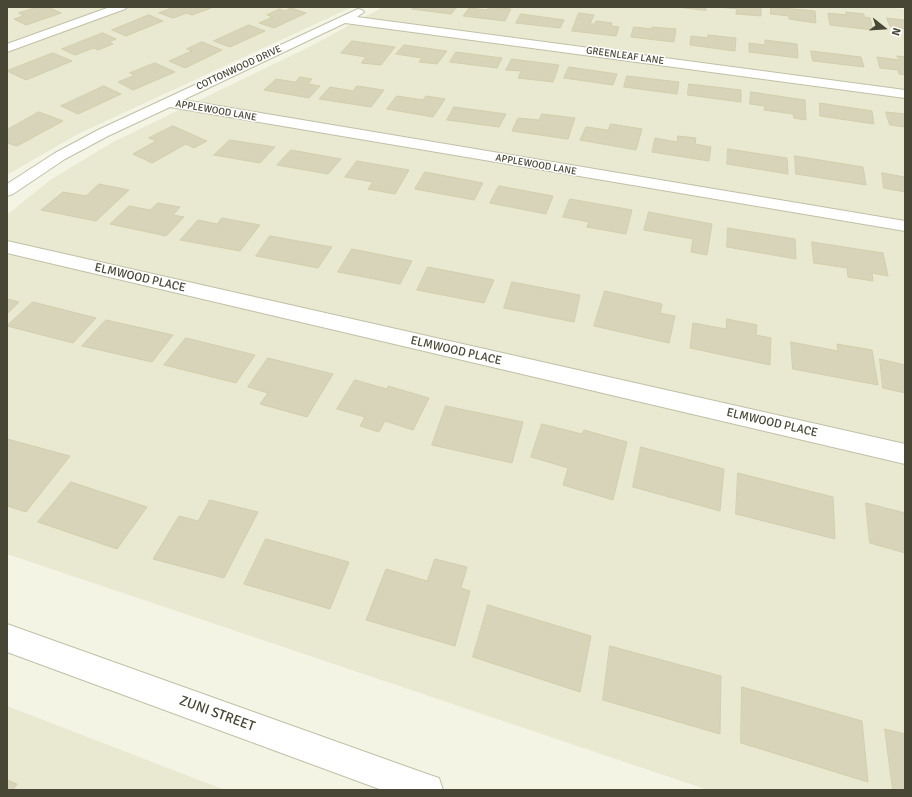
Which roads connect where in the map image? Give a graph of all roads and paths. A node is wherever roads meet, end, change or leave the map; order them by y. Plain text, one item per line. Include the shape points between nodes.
1 (121, 7) edge
2 (368, 7) edge
3 (345, 19) junction
4 (7, 48) edge
5 (905, 94) edge
6 (167, 102) junction
7 (7, 191) edge
8 (905, 226) edge
9 (7, 247) edge
10 (905, 454) edge
11 (7, 638) edge
12 (427, 790) edge

1 - 4 street
2 - 3 street, COTTONWOOD DRIVE
3 - 5 street, GREENLEAF LANE
3 - 6 street, COTTONWOOD DRIVE
6 - 7 street, COTTONWOOD DRIVE via 60,156
6 - 8 street, APPLEWOOD LANE
9 - 10 street, ELMWOOD PLACE
11 - 12 street, ZUNI STREET

